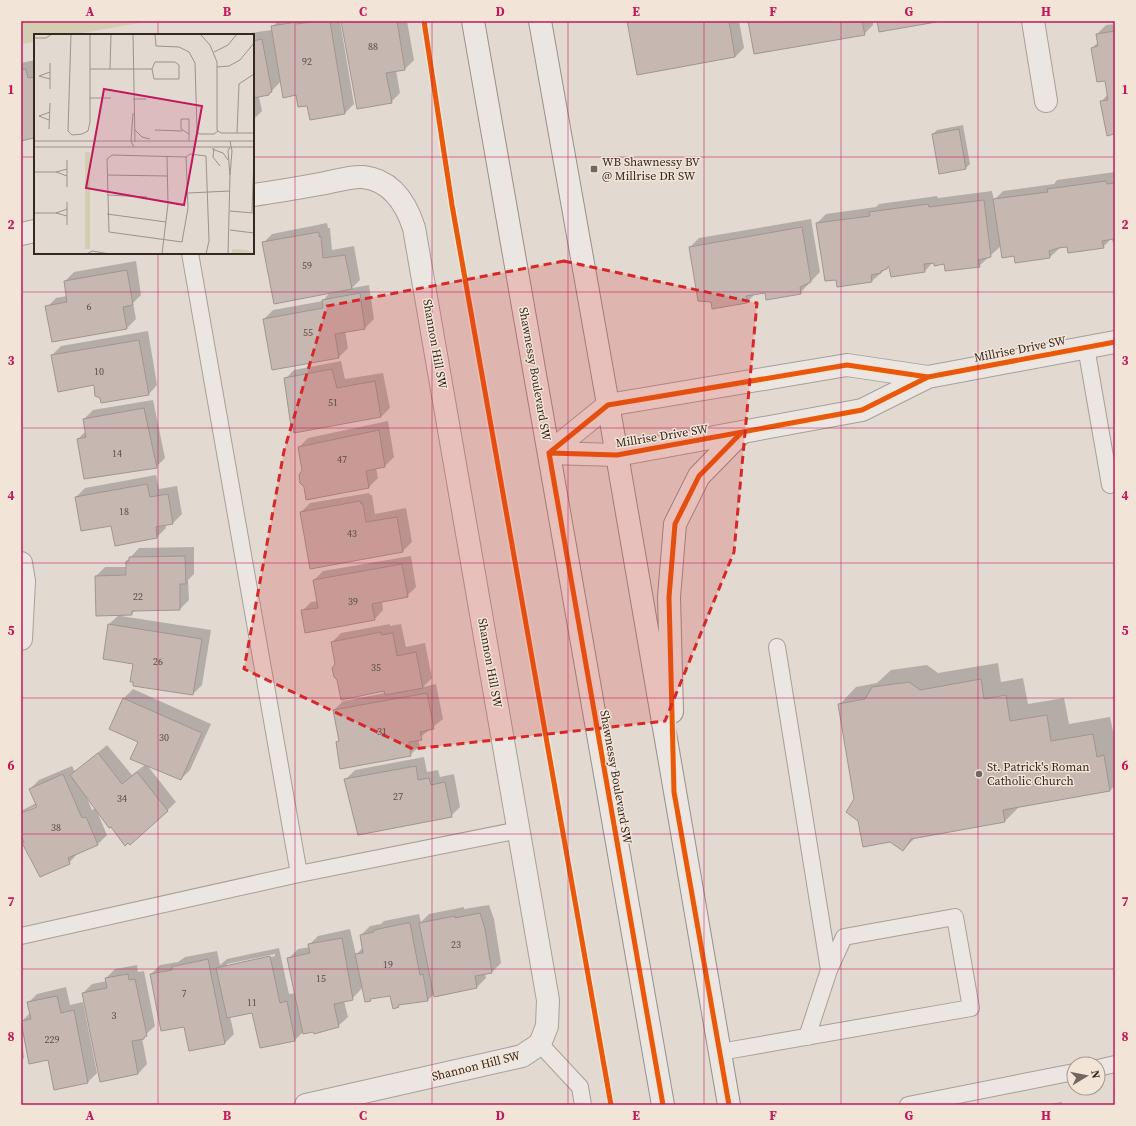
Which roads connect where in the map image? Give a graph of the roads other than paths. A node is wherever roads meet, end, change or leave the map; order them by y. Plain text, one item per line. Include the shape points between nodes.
1 (473, 21) edge
2 (540, 21) edge
3 (1033, 21) edge
4 (1046, 102) dead end
5 (254, 195) edge
6 (34, 231) edge
7 (21, 234) edge
8 (190, 254) edge
9 (1115, 342) edge
10 (1086, 347) junction
11 (928, 377) junction
12 (608, 405) junction
13 (741, 433) junction
14 (549, 453) junction
15 (617, 455) junction
16 (1110, 485) dead end
17 (21, 563) edge
18 (21, 638) edge
19 (777, 647) dead end
20 (674, 792) junction
21 (519, 830) junction
22 (298, 874) junction
23 (21, 936) edge
24 (829, 970) junction
25 (807, 1037) junction
26 (540, 1044) junction
27 (720, 1052) junction
28 (1066, 1074) edge
29 (306, 1105) edge
30 (583, 1105) edge
31 (663, 1105) edge
32 (729, 1105) edge
33 (908, 1105) edge

1 - 14 main road, Shawnessy Boulevard SW
2 - 12 main road
3 - 4 main road
5 - 21 main road, Shannon Hill SW via 362,177 380,182 404,202 416,236
6 - 7 main road
8 - 22 lane
9 - 10 main road, Millrise Drive SW
10 - 11 main road, Millrise Drive SW
10 - 16 lane
11 - 12 main road, Millrise Drive SW via 847,365
11 - 13 main road, Millrise Drive SW via 862,410
12 - 14 main road, Millrise Drive SW
12 - 15 main road
13 - 15 main road, Millrise Drive SW
13 - 20 main road via 699,476 675,524 669,597
14 - 15 main road, Millrise Drive SW
14 - 31 main road, Shawnessy Boulevard SW
15 - 20 main road
17 - 18 main road via 24,581
19 - 24 lane
20 - 27 main road
21 - 22 lane
21 - 26 main road, Shannon Hill SW via 548,1000 547,1026
22 - 23 lane
24 - 25 lane
24 - 25 lane via 844,937 955,917 971,1008
25 - 27 lane
26 - 29 main road, Shannon Hill SW via 522,1056
26 - 30 lane via 580,1087
27 - 32 main road
28 - 33 lane

